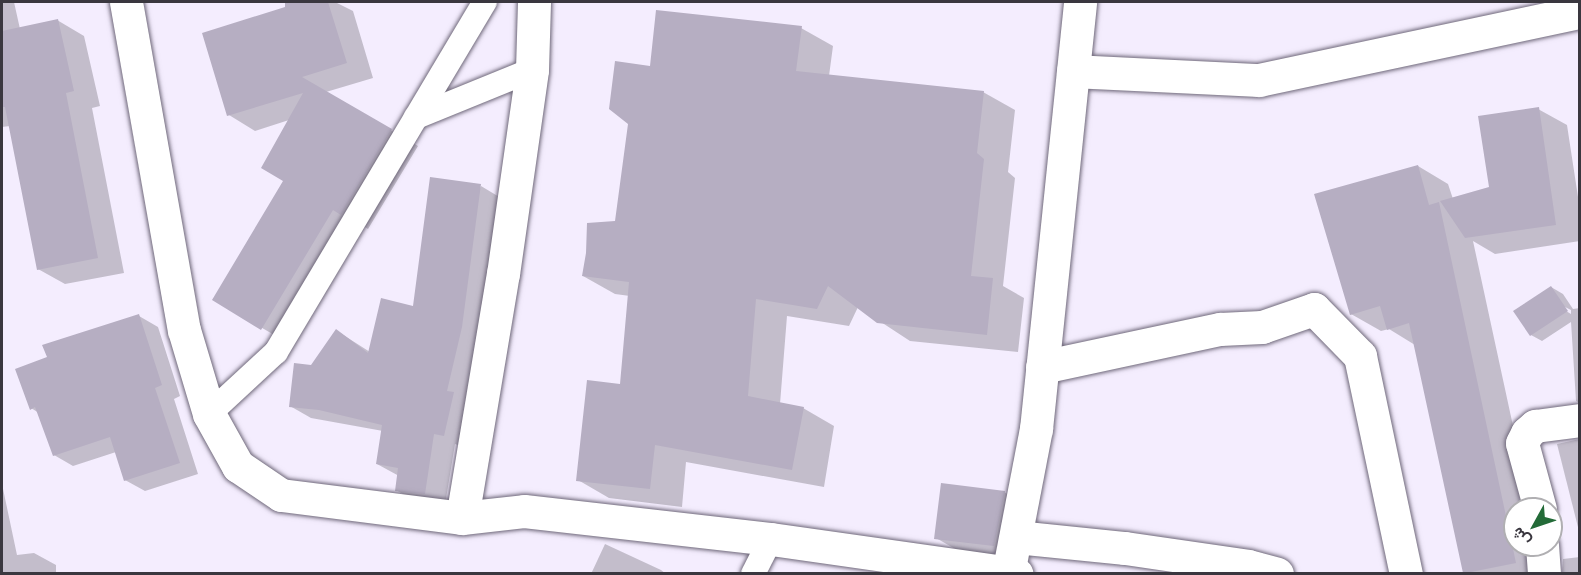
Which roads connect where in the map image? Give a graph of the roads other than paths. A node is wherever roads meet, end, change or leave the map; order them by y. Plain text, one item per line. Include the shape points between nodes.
1 (126, 2) edge
2 (485, 2) edge
3 (534, 2) edge
4 (1080, 2) edge
5 (1580, 12) edge
6 (532, 70) junction
7 (1073, 71) junction
8 (416, 117) junction
9 (1042, 367) junction
10 (210, 414) junction
11 (1580, 420) edge
12 (1537, 497) edge
13 (462, 518) junction
14 (1016, 537) junction
15 (771, 539) junction
16 (1543, 557) edge
17 (1012, 572) edge
18 (753, 573) edge
19 (1277, 573) edge
20 (1406, 573) edge
21 (1544, 573) edge

1 - 10 street via 184,330
2 - 8 lane
3 - 6 street
4 - 7 street
5 - 7 street via 1259,80
6 - 8 lane
6 - 13 street
7 - 9 street
8 - 10 lane via 276,352
9 - 14 street via 1036,429
9 - 20 street via 1220,329 1262,327 1314,309 1360,356
10 - 13 street via 238,466 280,495
11 - 12 street via 1535,426 1527,433 1522,443
13 - 15 street via 524,511
14 - 17 street
14 - 19 street via 1125,548
15 - 17 street
15 - 18 lane
16 - 21 street

